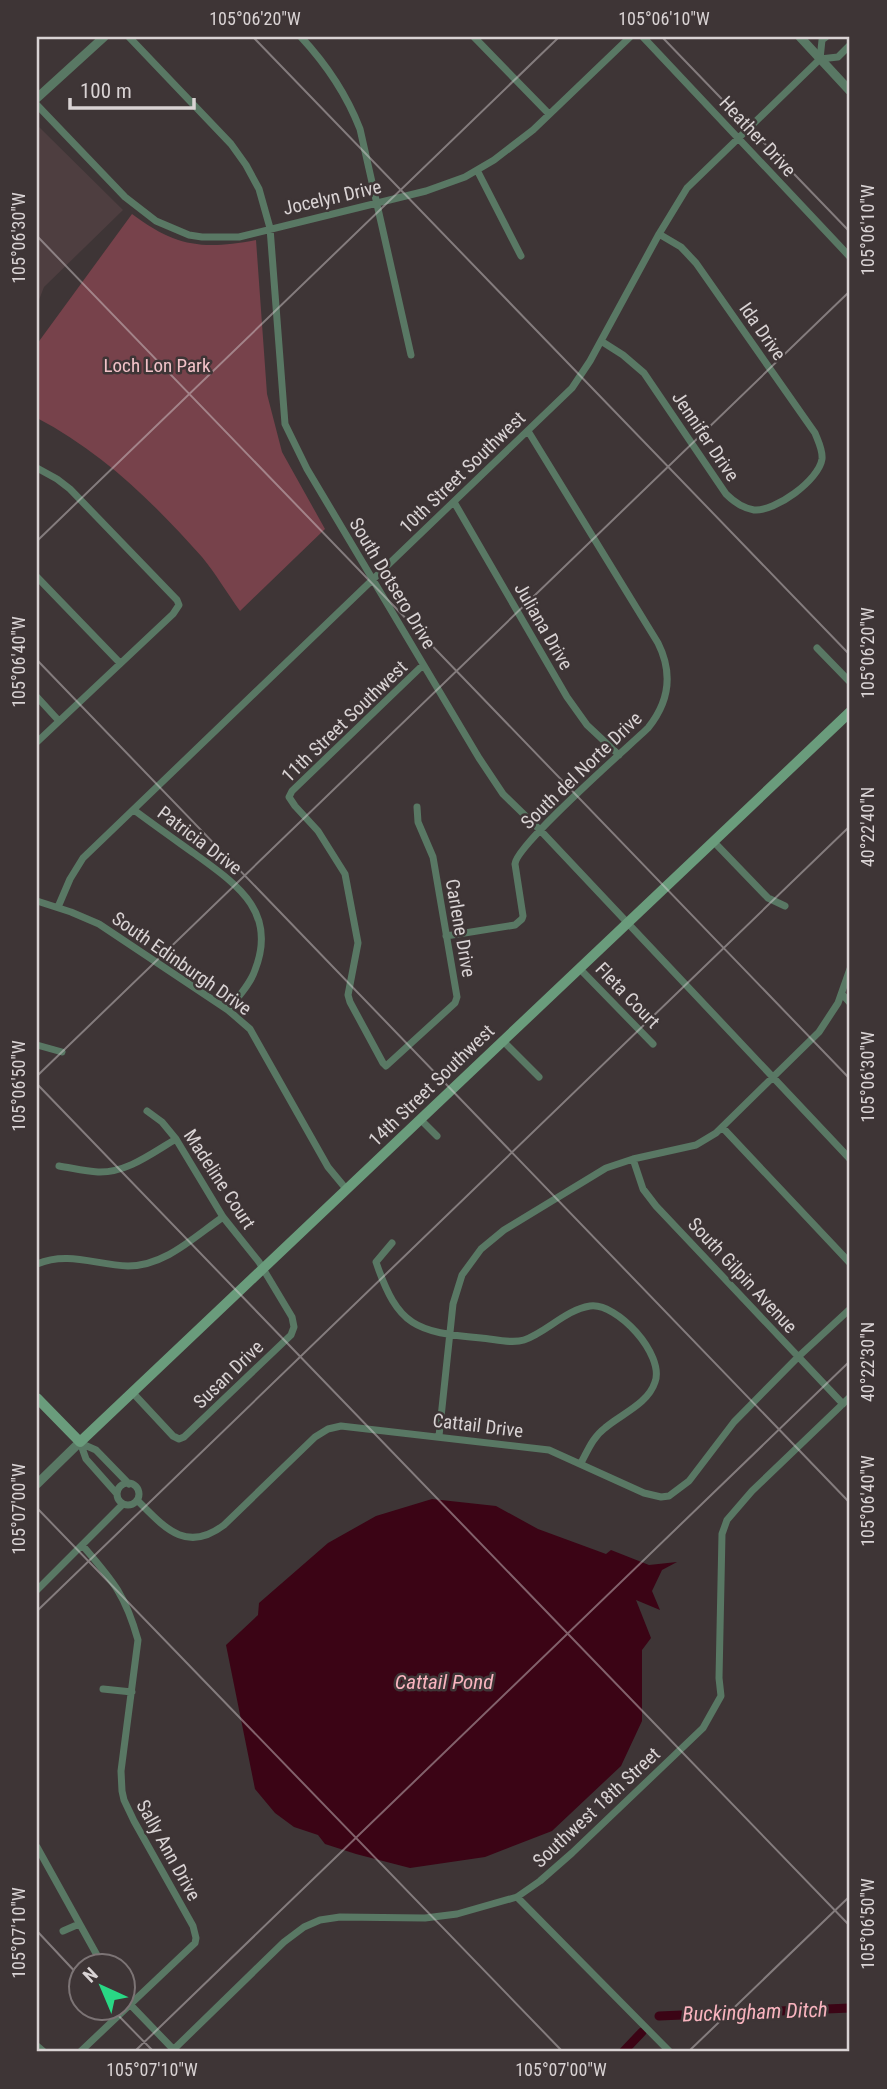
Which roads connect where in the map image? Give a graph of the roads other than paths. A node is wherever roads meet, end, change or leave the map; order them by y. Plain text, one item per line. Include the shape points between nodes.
1 (104, 37) edge
2 (129, 37) edge
3 (301, 37) edge
4 (474, 37) edge
5 (630, 37) edge
6 (643, 37) edge
7 (800, 37) edge
8 (826, 37) edge
9 (850, 45) edge
10 (820, 59) junction
11 (850, 91) edge
12 (37, 98) edge
13 (37, 105) edge
14 (549, 114) junction
15 (738, 137) junction
16 (477, 170) junction
17 (377, 204) junction
18 (270, 228) junction
19 (659, 234) junction
20 (520, 256) dead end
21 (850, 257) edge
22 (601, 341) junction
23 (411, 355) dead end
24 (528, 431) junction
25 (822, 459) joint
26 (37, 468) edge
27 (454, 502) junction
28 (37, 577) edge
29 (373, 580) junction
30 (817, 648) dead end
31 (120, 663) junction
32 (423, 665) junction
33 (850, 682) edge
34 (37, 697) edge
35 (850, 712) edge
36 (59, 720) junction
37 (37, 742) edge
38 (619, 755) junction
39 (416, 807) dead end
40 (134, 810) junction
41 (540, 830) junction
42 (714, 842) junction
43 (37, 901) edge
44 (785, 906) dead end
45 (58, 907) junction
46 (628, 923) junction
47 (446, 936) junction
48 (580, 969) junction
49 (850, 969) edge
50 (842, 994) junction
51 (850, 1003) edge
52 (229, 1010) junction
53 (503, 1041) junction
54 (653, 1044) dead end
55 (37, 1045) edge
56 (62, 1052) dead end
57 (384, 1065) joint
58 (539, 1077) dead end
59 (774, 1077) junction
60 (147, 1111) dead end
61 (421, 1120) junction
62 (722, 1127) junction
63 (437, 1136) dead end
64 (176, 1139) junction
65 (633, 1159) junction
66 (850, 1159) edge
67 (59, 1166) dead end
68 (347, 1190) junction
69 (223, 1217) junction
70 (392, 1243) dead end
71 (850, 1263) edge
72 (37, 1264) edge
73 (263, 1269) junction
74 (850, 1309) edge
75 (451, 1335) junction
76 (799, 1356) junction
77 (132, 1392) junction
78 (850, 1397) edge
79 (37, 1398) edge
80 (843, 1404) junction
81 (439, 1436) junction
82 (80, 1443) junction
83 (581, 1463) junction
84 (37, 1484) edge
85 (129, 1484) junction
86 (117, 1494) junction
87 (137, 1500) junction
88 (123, 1504) junction
89 (83, 1546) junction
90 (37, 1590) edge
91 (103, 1689) dead end
92 (132, 1692) junction
93 (37, 1847) edge
94 (517, 1896) junction
95 (79, 1924) junction
96 (62, 1931) dead end
97 (95, 1952) edge
98 (136, 1997) edge
99 (136, 2012) edge
100 (111, 2022) edge
101 (37, 2046) edge
102 (172, 2051) edge
103 (44, 2052) edge
104 (80, 2052) edge
105 (670, 2052) edge

1 - 12 street
2 - 18 street, South Dotsero Drive via 231,144 260,189
3 - 17 street via 334,75 352,110
4 - 14 street
5 - 14 street, Jocelyn Drive
6 - 15 street, Heather Drive
7 - 10 street
8 - 10 street
9 - 10 street, 10th Street Southwest via 838,57
10 - 11 street
10 - 15 street, 10th Street Southwest
13 - 18 street, Jocelyn Drive via 125,197 156,221 202,237 239,237
14 - 16 street, Jocelyn Drive
15 - 19 street, 10th Street Southwest via 687,188
15 - 21 street, Heather Drive
16 - 17 street, Jocelyn Drive via 445,185
16 - 20 street
17 - 18 street, Jocelyn Drive
17 - 23 street
18 - 29 street, South Dotsero Drive via 285,424
19 - 22 street, 10th Street Southwest
19 - 25 street, Ida Drive via 696,263 815,433
22 - 24 street, 10th Street Southwest via 572,388
22 - 25 street, Jennifer Drive via 644,373 726,494 741,506 760,510 775,505 813,477
24 - 27 street, 10th Street Southwest
24 - 38 street, South del Norte Drive via 667,664 668,688 661,709
26 - 31 street via 69,489 178,603 173,614
27 - 29 street, 10th Street Southwest
27 - 38 street, Juliana Drive via 567,697 587,725
28 - 31 street
29 - 32 street, South Dotsero Drive
29 - 40 street, 10th Street Southwest
30 - 33 street
31 - 36 street
32 - 41 street, South Dotsero Drive via 503,794
32 - 57 street, 11th Street Southwest via 292,791 289,799 318,831 345,874 358,943 348,995
34 - 36 street
35 - 42 main road, 14th Street Southwest
36 - 37 street
38 - 41 street, South del Norte Drive
39 - 47 street, Carlene Drive via 433,857
40 - 45 street, 10th Street Southwest via 83,858
40 - 52 street, Patricia Drive via 233,882 253,907 260,930 260,956 251,979
41 - 46 street, South Dotsero Drive
41 - 47 street, South del Norte Drive via 515,859 522,919 515,925
42 - 44 street via 768,898
42 - 46 main road, 14th Street Southwest
43 - 45 street, South Edinburgh Drive
45 - 52 street, South Edinburgh Drive via 99,924
46 - 48 main road, 14th Street Southwest
46 - 59 street, South Dotsero Drive
47 - 57 street, Carlene Drive via 456,1001 391,1064
48 - 53 main road, 14th Street Southwest
48 - 54 street, Fleta Court
49 - 50 street
50 - 51 street
50 - 59 street via 819,1032
52 - 68 street, South Edinburgh Drive via 250,1029 328,1167
53 - 58 street
53 - 61 main road, 14th Street Southwest
55 - 56 street
59 - 62 street
59 - 66 street, South Dotsero Drive
60 - 64 street, Madeline Court
61 - 63 street
61 - 68 main road, 14th Street Southwest
62 - 65 street via 696,1145
62 - 71 street
64 - 67 street via 119,1170
64 - 69 street, Madeline Court
65 - 75 street via 592,1176 488,1243 458,1285
65 - 76 street, South Gilpin Avenue via 647,1195
68 - 73 main road, 14th Street Southwest
69 - 72 street via 174,1252 147,1264 125,1266 61,1257
69 - 73 street, Madeline Court
70 - 75 street via 376,1262 396,1308 415,1325
73 - 77 main road, 14th Street Southwest
73 - 77 street, Susan Drive via 292,1317 293,1331 187,1434 179,1439 173,1436
74 - 76 street
75 - 81 street
75 - 83 street via 522,1340 593,1305 619,1316 651,1351 656,1379 647,1397 598,1434
76 - 80 street, South Gilpin Avenue
76 - 83 street, Cattail Drive via 734,1422 689,1481 669,1496 643,1493
77 - 82 main road, 14th Street Southwest
78 - 80 street, Southwest 18th Street
79 - 82 main road
80 - 94 street, Southwest 18th Street via 727,1520 722,1534 721,1696 703,1728 572,1853
81 - 83 street, Cattail Drive via 544,1448
81 - 87 street, Cattail Drive via 348,1426 328,1429 224,1525 200,1537 172,1533
82 - 84 street, 14th Street Southwest
82 - 85 street via 96,1450
82 - 86 street via 86,1459
85 - 86 street via 121,1486
85 - 87 street via 138,1490
86 - 88 street
87 - 88 street
88 - 89 street
89 - 90 street
89 - 92 street, Sally Ann Drive via 116,1585 133,1619 138,1640
91 - 92 street
92 - 98 street, Sally Ann Drive via 121,1771 124,1800 197,1938
93 - 95 street
94 - 102 street, Southwest 18th Street via 457,1914 340,1917 304,1927
94 - 105 street
95 - 96 street
95 - 97 street
99 - 102 street
100 - 104 street, Sally Ann Drive
101 - 103 street

